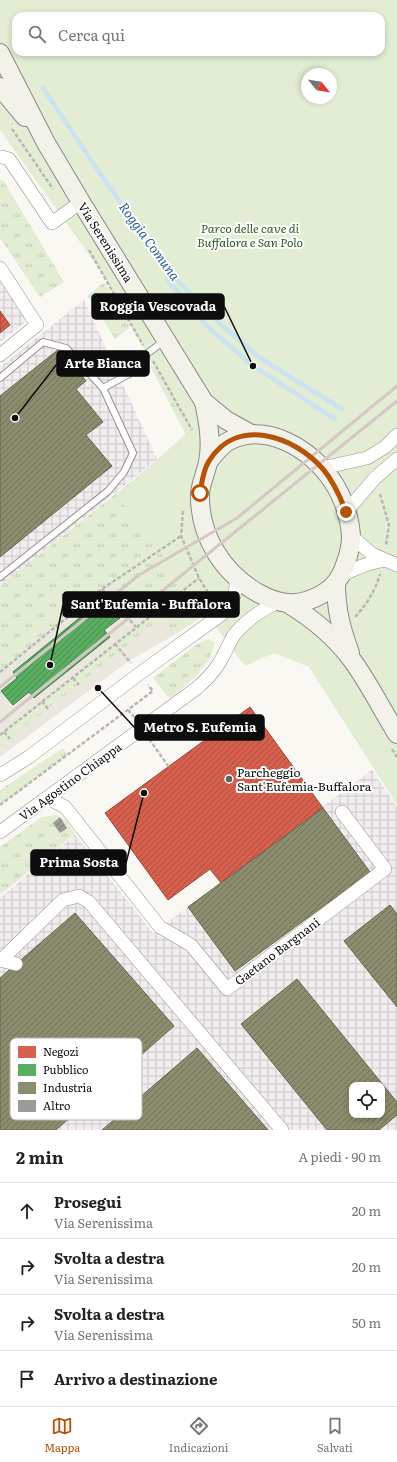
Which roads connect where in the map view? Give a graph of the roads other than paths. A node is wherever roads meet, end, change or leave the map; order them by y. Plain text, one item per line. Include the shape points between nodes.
1 (0, 53) edge
2 (0, 87) edge
3 (46, 143) junction
4 (0, 157) edge
5 (74, 207) junction
6 (0, 268) edge
7 (166, 340) junction
8 (0, 355) edge
9 (0, 378) edge
10 (102, 388) junction
11 (204, 402) junction
12 (251, 434) junction
13 (397, 435) edge
14 (397, 459) edge
15 (208, 462) junction
16 (322, 468) junction
17 (346, 512) junction
18 (351, 536) junction
19 (384, 560) junction
20 (397, 565) edge
21 (0, 577) edge
22 (236, 578) junction
23 (339, 580) junction
24 (283, 603) junction
25 (352, 660) junction
26 (397, 734) edge
27 (0, 775) edge
28 (48, 798) junction
29 (342, 812) dead end
30 (0, 832) edge
31 (0, 960) edge
32 (16, 964) dead end
33 (282, 1130) edge

1 - 3 main road, Via Serenissima
2 - 3 main road, Via Serenissima
3 - 5 main road, Via Serenissima
4 - 5 street via 9,159 52,223
5 - 7 main road, Via Serenissima
6 - 8 street via 37,325
7 - 10 lane via 148,352 129,374
7 - 11 main road, Via Serenissima
9 - 10 lane via 43,342 66,348
10 - 21 lane via 133,453 124,472 108,491
11 - 12 main road, Via Serenissima via 226,420
11 - 15 main road, Via Serenissima via 209,432
12 - 15 main road, Via Serenissima via 226,443
12 - 16 main road, Via Serenissima via 265,435 295,446
13 - 16 street via 385,447 367,458
14 - 17 street via 375,478
15 - 22 main road, Via Serenissima via 200,493 204,525 216,554
16 - 17 main road, Via Serenissima via 341,496
17 - 18 main road, Via Serenissima
18 - 19 street via 372,554
18 - 23 main road, Via Serenissima via 349,552
19 - 20 street
19 - 23 street via 354,568
22 - 24 main road, Via Serenissima via 253,591
22 - 27 street via 233,602 222,614 29,757
23 - 24 main road via 315,599
23 - 25 main road, Via Serenissima via 337,605 340,626
24 - 25 main road, Via Serenissima via 302,612 324,630
24 - 28 street, Via Agostino Chiappa via 258,612 241,627 217,666 197,688
25 - 26 main road, Via Serenissima
28 - 29 street, Gaetano Bargnani via 65,807 160,927 191,945 227,989 385,869
28 - 30 street, Via Agostino Chiappa
31 - 32 street
31 - 33 street via 63,900 79,896 89,902

